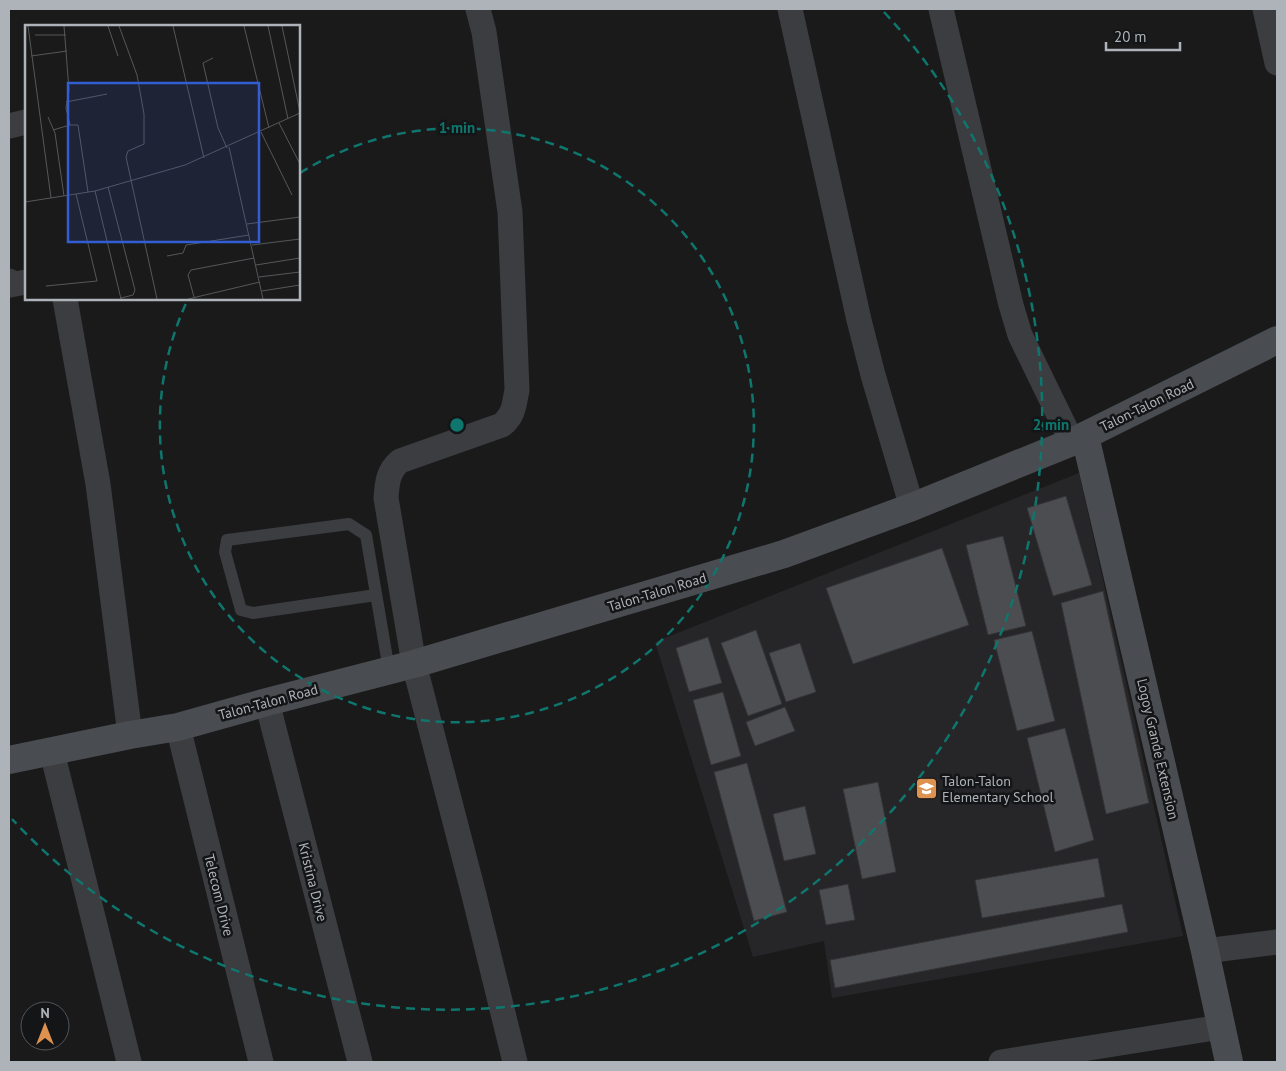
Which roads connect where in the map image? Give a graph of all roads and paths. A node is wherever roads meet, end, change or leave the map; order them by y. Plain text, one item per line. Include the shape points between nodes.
1 (478, 9) edge
2 (790, 9) edge
3 (941, 9) edge
4 (1265, 9) edge
5 (1277, 63) edge
6 (25, 122) edge
7 (9, 126) edge
8 (65, 300) edge
9 (1277, 340) edge
10 (1078, 439) junction
11 (912, 507) junction
12 (376, 595) junction
13 (402, 667) junction
14 (267, 702) junction
15 (178, 727) junction
16 (130, 735) junction
17 (52, 752) junction
18 (9, 760) edge
19 (1277, 942) edge
20 (1205, 951) junction
21 (1221, 1027) junction
22 (129, 1062) edge
23 (261, 1062) edge
24 (360, 1062) edge
25 (515, 1062) edge
26 (1001, 1062) edge
27 (1229, 1062) edge

1 - 13 street via 510,212 517,390 514,411 502,425 400,461 392,468 386,498
2 - 11 street via 859,320
3 - 10 street via 1020,335
4 - 5 street
6 - 7 street
8 - 16 street via 98,484
9 - 10 street, Talon-Talon Road
10 - 11 street, Talon-Talon Road
10 - 20 street, Logoy Grande Extension
11 - 13 street, Talon-Talon Road via 784,554
12 - 12 lane via 366,535 349,524 227,540 225,552 241,610 253,613
12 - 13 lane
13 - 14 street, Talon-Talon Road
13 - 25 street via 471,882
14 - 15 street, Talon-Talon Road
14 - 24 street, Kristina Drive
15 - 16 street, Talon-Talon Road
15 - 23 street, Telecom Drive
16 - 17 street, Talon-Talon Road
17 - 18 street, Talon-Talon Road
17 - 22 street
19 - 20 street
20 - 21 street, Logoy Grande Extension
21 - 26 street
21 - 27 street, Logoy Grande Extension

